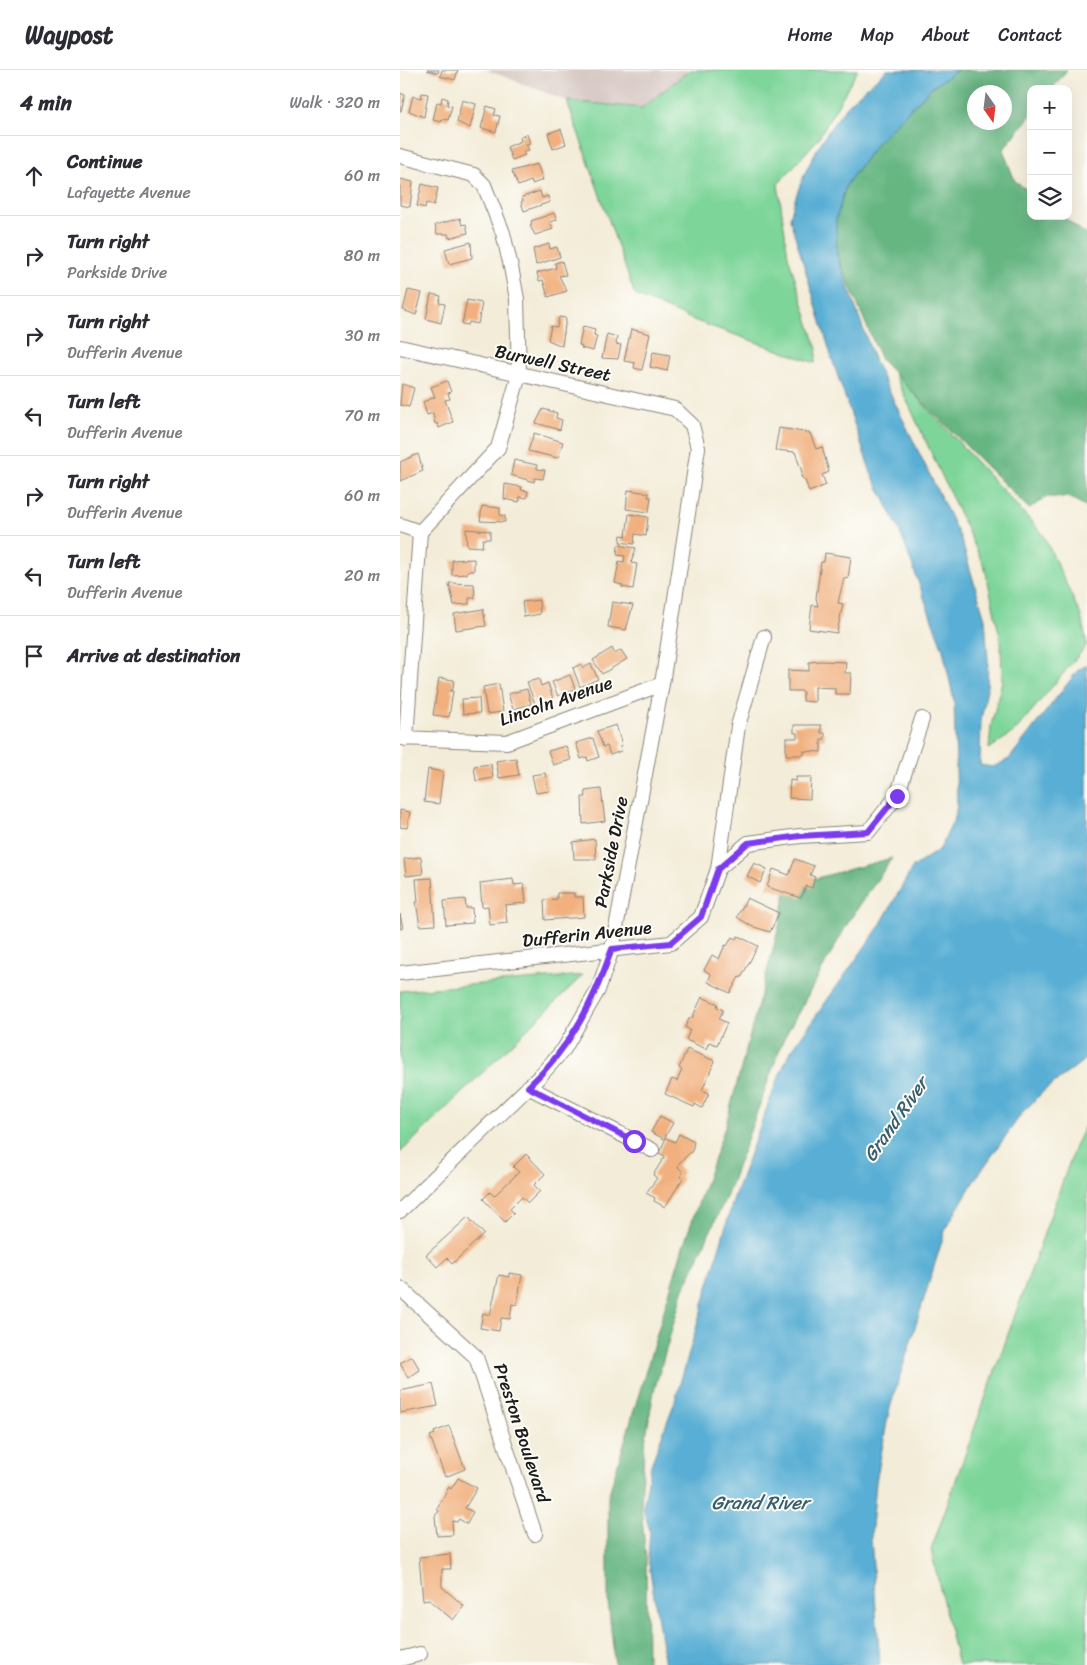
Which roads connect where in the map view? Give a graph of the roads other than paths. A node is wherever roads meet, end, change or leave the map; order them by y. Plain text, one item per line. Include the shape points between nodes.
1 (400, 156) edge
2 (400, 347) edge
3 (519, 375) junction
4 (692, 425) joint
5 (400, 525) edge
6 (420, 532) junction
7 (764, 637) dead end
8 (662, 684) junction
9 (922, 719) dead end
10 (403, 739) edge
11 (718, 869) junction
12 (612, 949) junction
13 (400, 973) edge
14 (528, 1087) junction
15 (652, 1150) dead end
16 (400, 1211) edge
17 (400, 1288) edge
18 (535, 1534) dead end
19 (420, 1654) dead end
20 (400, 1659) edge

1 - 3 street via 474,175 484,185 503,233 517,299
2 - 3 street, Burwell Street
3 - 4 street, Burwell Street via 674,409
3 - 6 street via 498,448
4 - 8 street, Parkside Drive via 698,448
5 - 6 street
6 - 10 street
7 - 11 street via 738,726
8 - 10 street, Lincoln Avenue via 507,742
8 - 12 street, Parkside Drive
9 - 11 street, Dufferin Avenue via 897,796 868,832 748,843
11 - 12 street, Dufferin Avenue via 701,917 671,943
12 - 13 street, Dufferin Avenue
12 - 14 street, Parkside Drive via 598,990 564,1049
14 - 15 street
14 - 16 street, Parkside Drive
17 - 18 street, Preston Boulevard via 476,1357
19 - 20 street

